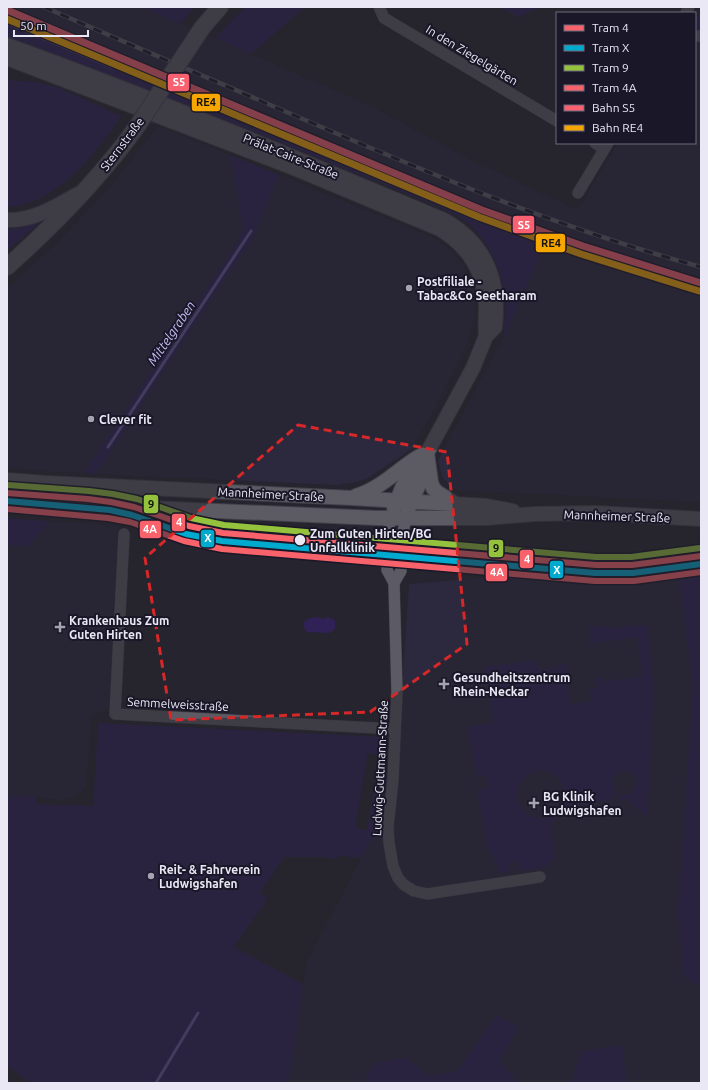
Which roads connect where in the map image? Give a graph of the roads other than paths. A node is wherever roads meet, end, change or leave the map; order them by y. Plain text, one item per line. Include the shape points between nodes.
1 (220, 7) edge
2 (379, 7) edge
3 (7, 45) edge
4 (7, 58) edge
5 (7, 69) edge
6 (49, 74) junction
7 (556, 120) edge
8 (208, 129) junction
9 (606, 146) edge
10 (84, 191) junction
11 (578, 193) dead end
12 (7, 220) edge
13 (7, 267) edge
14 (425, 458) junction
15 (7, 480) edge
16 (352, 498) junction
17 (396, 501) junction
18 (7, 502) edge
19 (411, 502) junction
20 (456, 505) junction
21 (487, 512) junction
22 (391, 518) junction
23 (406, 518) junction
24 (701, 519) edge
25 (124, 534) dead end
26 (394, 583) junction
27 (395, 729) junction
28 (540, 878) dead end

1 - 10 main road, Sternstraße, bridge via 202,28 123,146
2 - 7 street, In den Ziegelgärten via 384,18
3 - 8 street, Prälat-Caire-Straße via 54,62
4 - 6 street, Prälat-Caire-Straße
5 - 6 street
6 - 8 street, Prälat-Caire-Straße
8 - 14 street, Prälat-Caire-Straße via 444,220 470,238 477,248 490,270 495,293 495,327 486,336 473,368
9 - 11 street
10 - 12 street via 39,214
10 - 13 main road, Sternstraße
14 - 16 street via 366,493
14 - 17 street, Prälat-Caire-Straße
14 - 19 street, Prälat-Caire-Straße
14 - 20 street via 433,488
15 - 16 street, Mannheimer Straße
16 - 17 street, Mannheimer Straße
17 - 19 street, Mannheimer Straße
17 - 22 street, Prälat-Caire-Straße
18 - 22 street, Mannheimer Straße
19 - 20 street, Mannheimer Straße
19 - 23 street, Prälat-Caire-Straße
20 - 21 street, Mannheimer Straße
21 - 23 street, Mannheimer Straße
21 - 24 street, Mannheimer Straße via 596,513
22 - 23 street, Mannheimer Straße
22 - 26 street, Ludwig-Guttmann-Straße via 387,570
23 - 26 street, Ludwig-Guttmann-Straße via 401,571
25 - 27 street, Semmelweisstraße via 115,714
26 - 27 street, Ludwig-Guttmann-Straße via 397,692
27 - 28 street, Ludwig-Guttmann-Straße via 388,827 393,866 404,885 427,894

